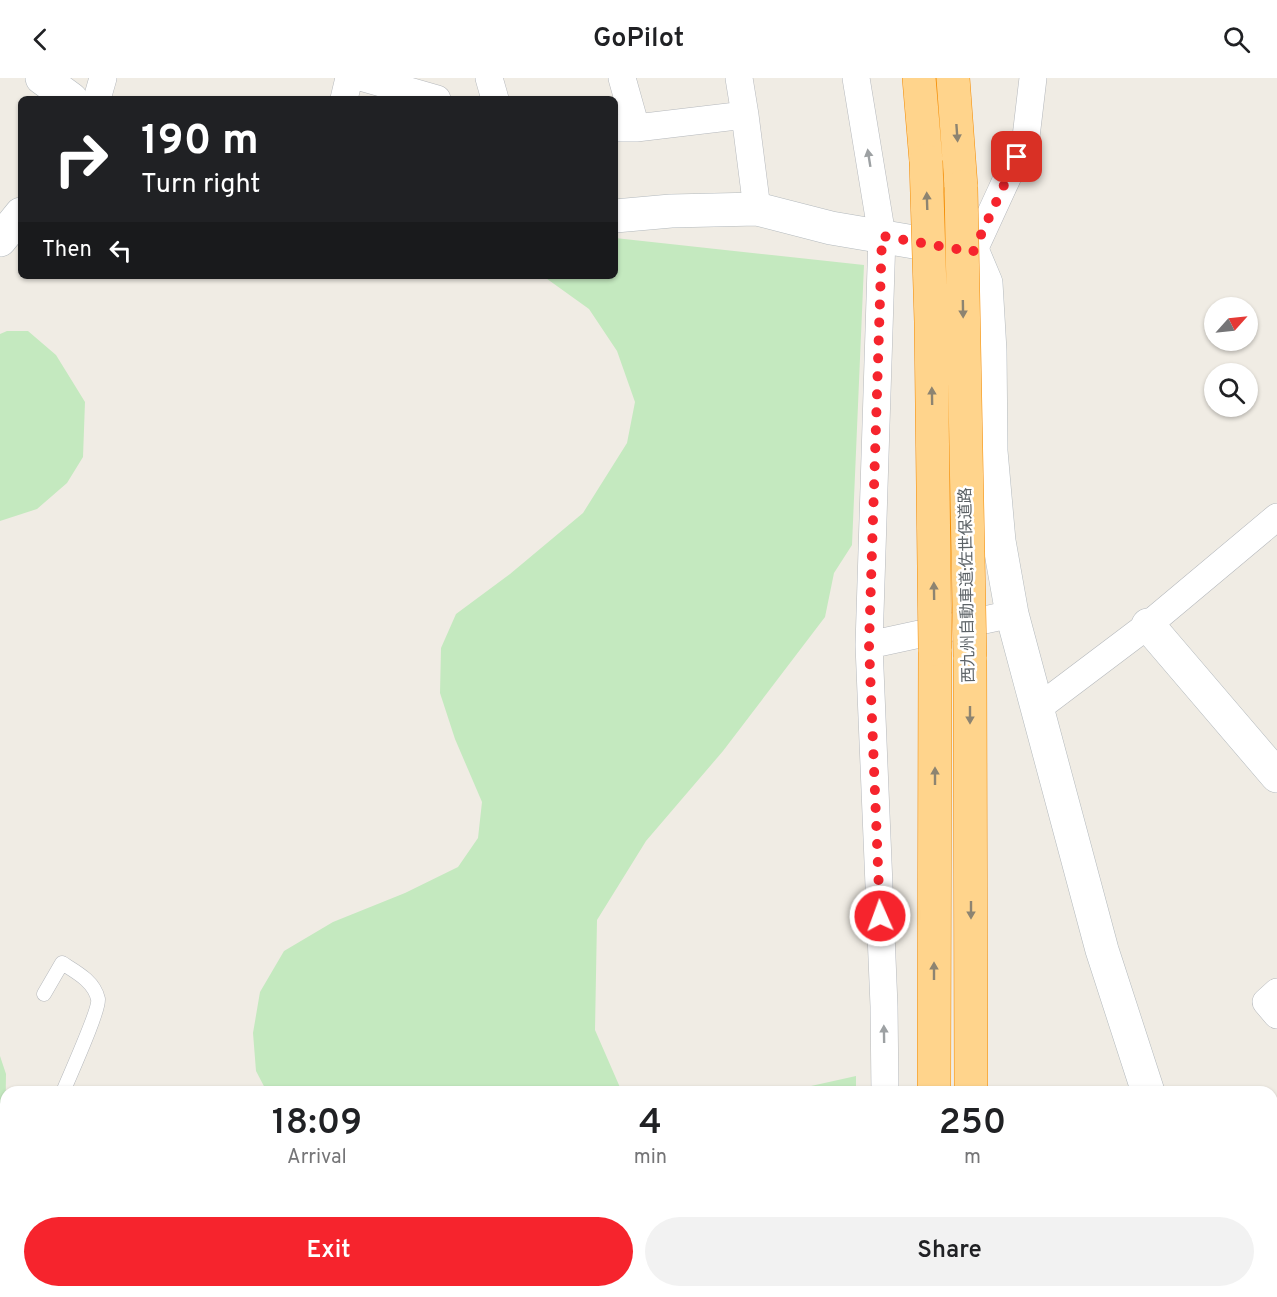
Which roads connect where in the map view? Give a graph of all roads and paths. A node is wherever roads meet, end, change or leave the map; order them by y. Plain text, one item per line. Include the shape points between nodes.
1 (42, 78) edge
2 (103, 78) edge
3 (350, 78) edge
4 (364, 78) edge
5 (489, 78) edge
6 (622, 78) edge
7 (739, 78) edge
8 (856, 78) edge
9 (919, 78) edge
10 (953, 78) edge
11 (1033, 78) edge
12 (67, 96) edge
13 (98, 96) edge
14 (345, 96) edge
15 (427, 96) edge
16 (494, 96) edge
17 (745, 115) junction
18 (625, 128) edge
19 (757, 208) junction
20 (618, 216) edge
21 (18, 218) edge
22 (882, 236) junction
23 (0, 240) edge
24 (973, 252) junction
25 (1272, 530) edge
26 (1012, 614) junction
27 (1148, 624) junction
28 (869, 645) junction
29 (1038, 708) junction
30 (1277, 776) edge
31 (1277, 992) edge
32 (44, 994) dead end
33 (1277, 1015) edge
34 (65, 1086) edge
35 (885, 1086) edge
36 (934, 1086) edge
37 (971, 1086) edge
38 (1146, 1086) edge

1 - 12 street
2 - 13 street
3 - 14 street
4 - 15 street
5 - 16 street
6 - 18 street
7 - 17 street
22 -> 8 street
36 -> 9 highway, 西九州自動車道;佐世保道路, bridge via 931,322
10 -> 37 highway, 西九州自動車道;佐世保道路, bridge via 961,187 970,657
11 - 24 street via 1026,137
17 - 18 street
17 - 19 street
19 - 20 street
19 - 22 street via 831,228
21 - 23 street
22 - 24 street
22 - 28 street
24 - 26 street via 986,283 991,451 999,541
25 - 27 street
26 - 28 street
26 - 29 street
27 - 29 street
27 - 30 street
35 -> 28 street
29 - 38 street via 1102,950
31 - 33 street via 1266,1002
32 - 34 lane via 62,963 83,976 99,1001

